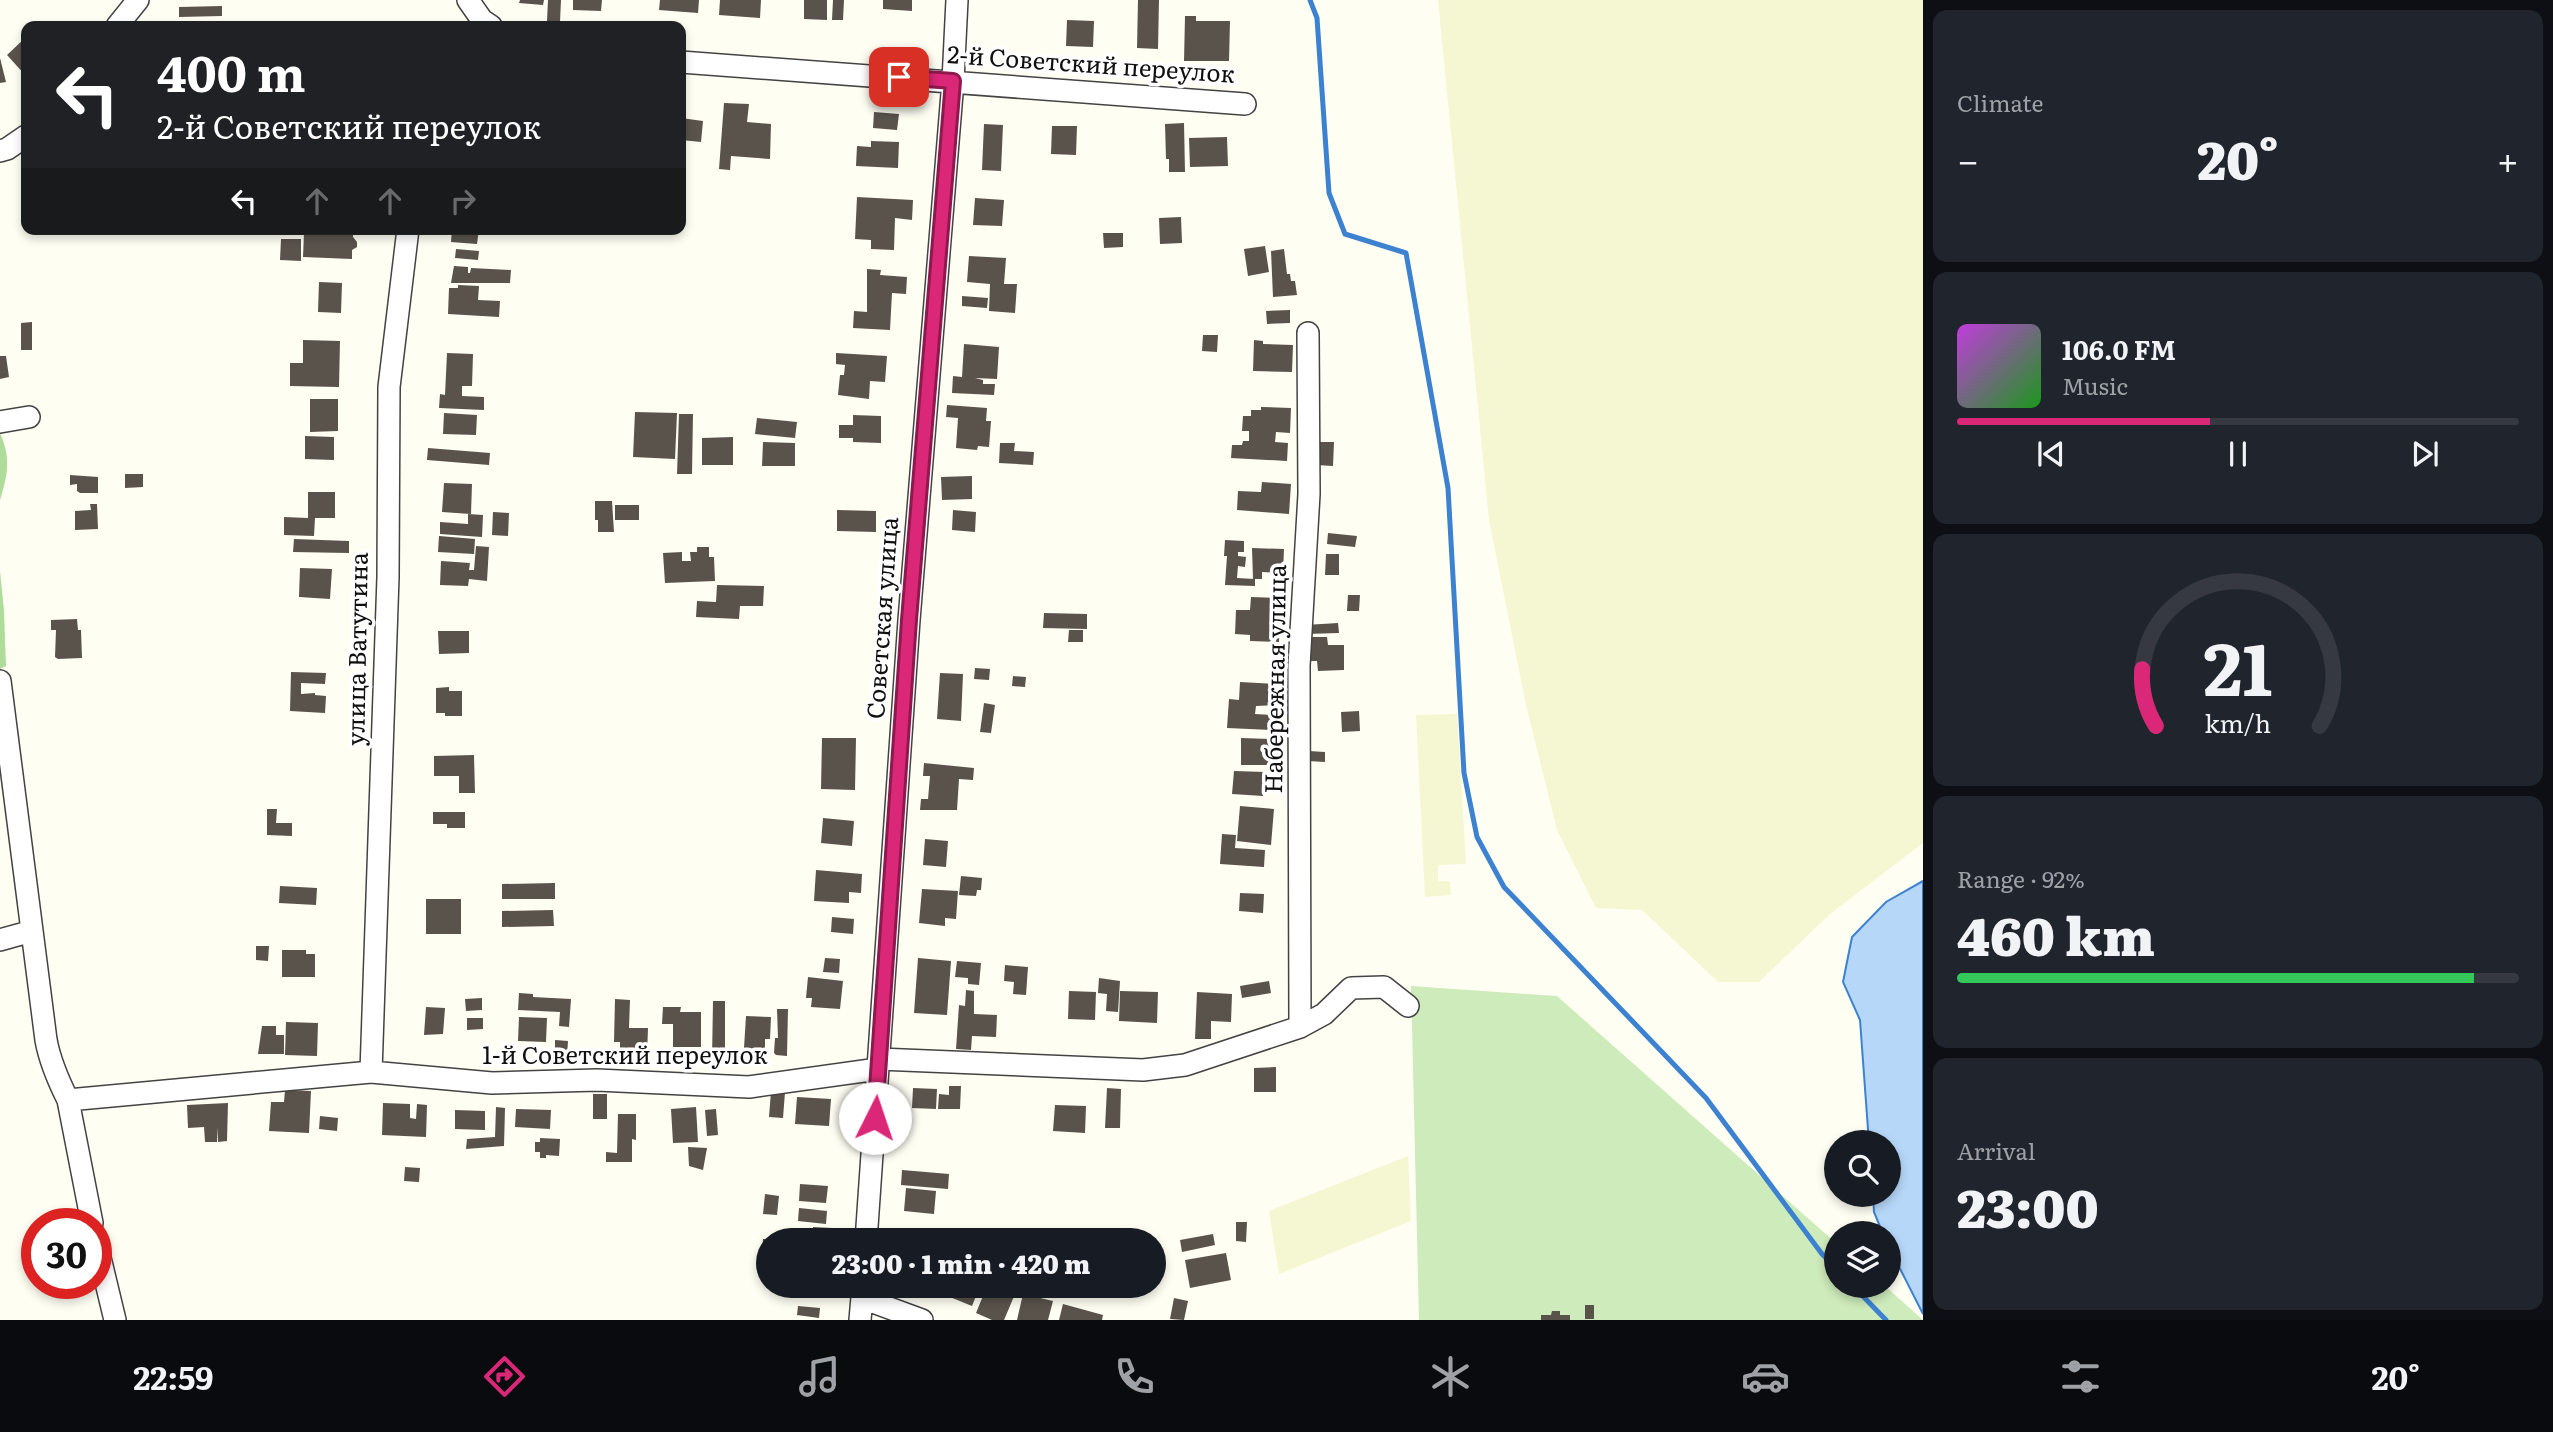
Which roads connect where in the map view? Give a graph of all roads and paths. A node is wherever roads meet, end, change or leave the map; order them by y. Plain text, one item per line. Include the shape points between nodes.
1 (138, 0) edge
2 (468, 0) edge
3 (957, 0) edge
4 (121, 21) edge
5 (484, 21) edge
6 (686, 62) edge
7 (953, 81) junction
8 (1245, 104) dead end
9 (21, 140) edge
10 (0, 151) edge
11 (407, 235) edge
12 (1308, 333) dead end
13 (29, 417) dead end
14 (0, 422) edge
15 (0, 681) edge
16 (32, 931) junction
17 (0, 940) edge
18 (1408, 1006) dead end
19 (1300, 1027) junction
20 (878, 1064) junction
21 (371, 1072) junction
22 (68, 1100) junction
23 (90, 1208) edge
24 (867, 1228) edge
25 (862, 1298) edge
26 (876, 1298) edge
27 (110, 1299) edge
28 (115, 1320) edge
29 (860, 1320) edge
30 (922, 1320) edge

1 - 4 street
2 - 5 street
3 - 7 street, Советская улица
6 - 7 street, 2-й Советский переулок
7 - 8 street, 2-й Советский переулок
7 - 20 street, Советская улица
9 - 10 street
11 - 21 street, улица Ватутина via 389,387 388,577
12 - 19 street, Набережная улица via 1309,494 1299,666
13 - 14 street
15 - 16 street
16 - 17 street
16 - 22 street via 49,1058
18 - 19 street, 1-й Советский переулок via 1384,987 1352,988 1324,1014
19 - 20 street, 1-й Советский переулок via 1185,1065 1143,1070
20 - 21 street, 1-й Советский переулок via 749,1087 597,1080 492,1083
20 - 24 street, Советская улица
21 - 22 street, 1-й Советский переулок
22 - 23 street
25 - 29 street
26 - 30 street
27 - 28 street

